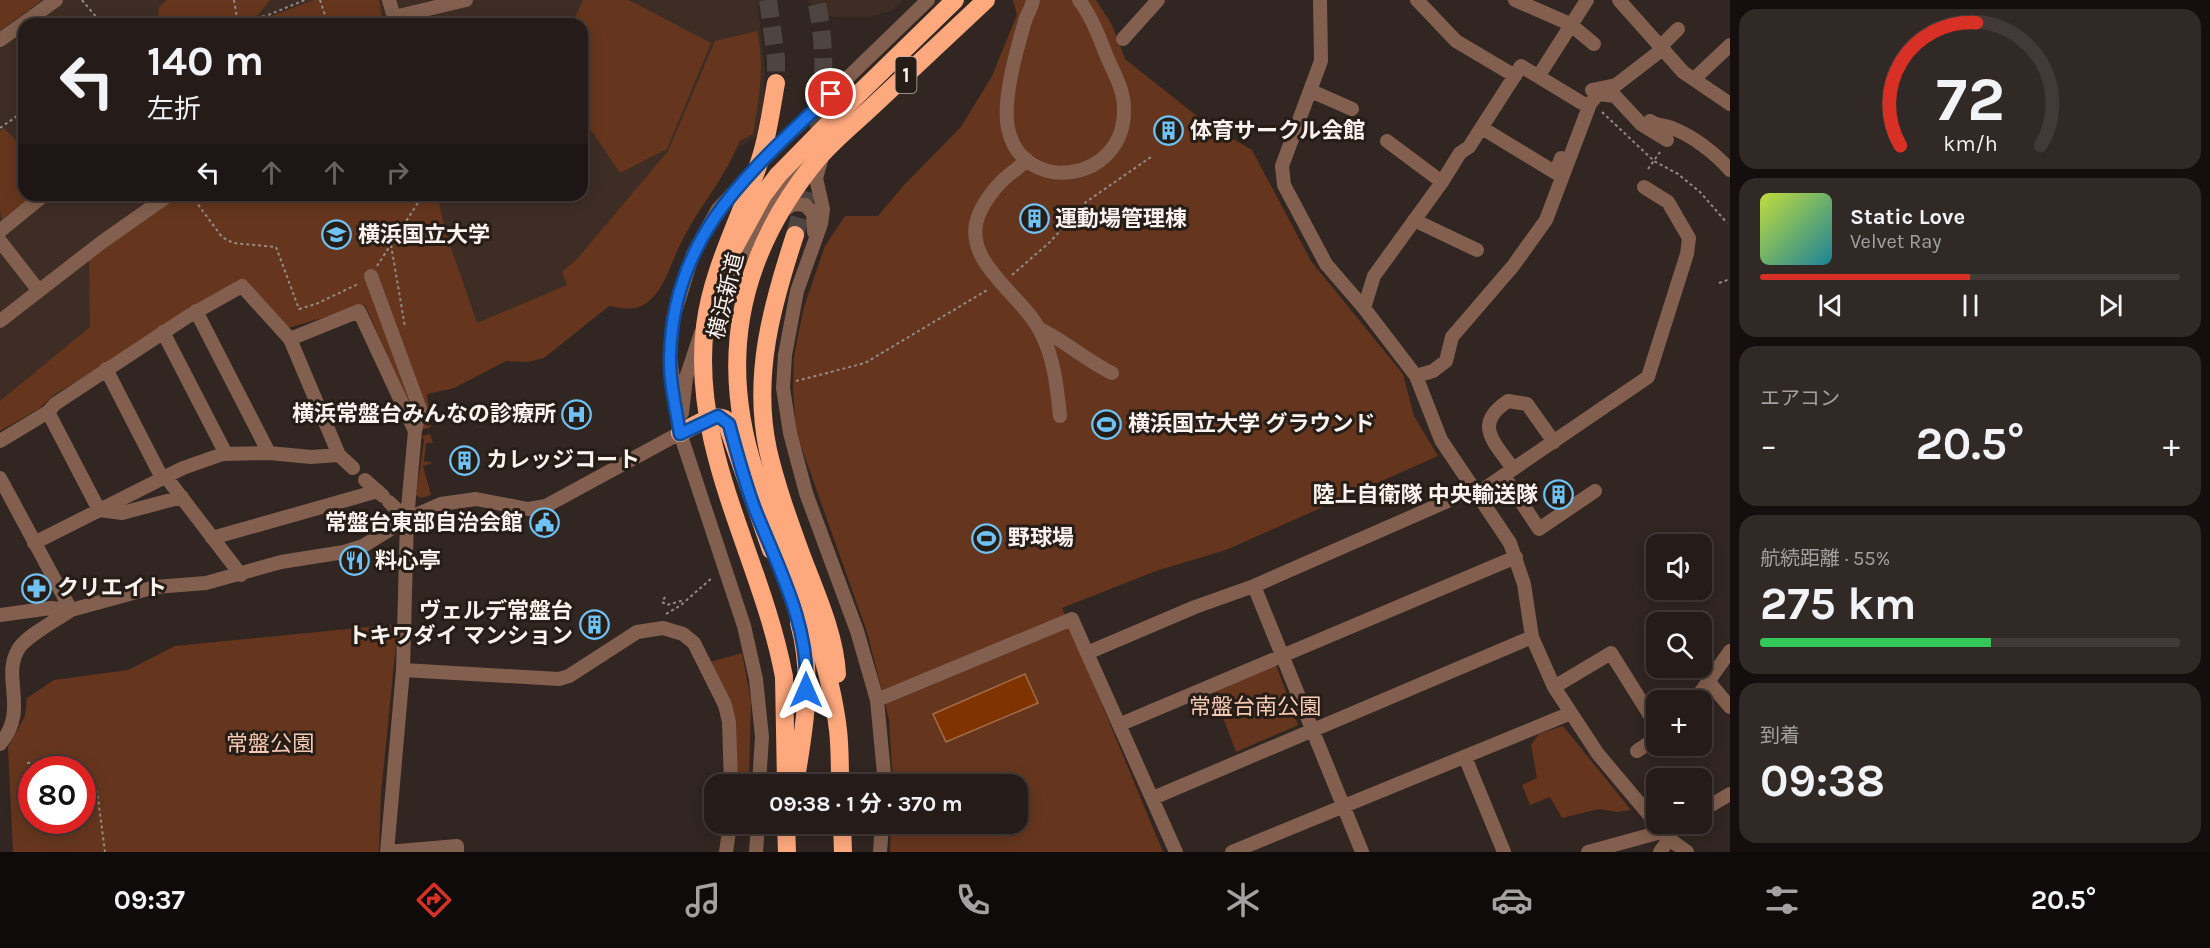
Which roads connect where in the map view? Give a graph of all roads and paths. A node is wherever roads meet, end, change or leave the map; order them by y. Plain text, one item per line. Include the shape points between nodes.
1 (56, 0) edge
2 (82, 0) edge
3 (234, 0) edge
4 (305, 0) edge
5 (320, 0) edge
6 (389, 0) edge
7 (466, 0) edge
8 (929, 0) edge
9 (955, 0) edge
10 (986, 0) edge
11 (1024, 0) edge
12 (1033, 0) edge
13 (1079, 0) edge
14 (1158, 0) edge
15 (1320, 0) edge
16 (1417, 0) edge
17 (1515, 0) edge
18 (1587, 0) edge
19 (1619, 0) edge
20 (262, 16) junction
21 (31, 18) edge
22 (97, 18) edge
23 (237, 18) edge
24 (258, 18) edge
25 (266, 18) edge
26 (326, 18) edge
27 (394, 18) edge
28 (402, 18) edge
29 (1026, 20) junction
30 (1570, 24) junction
31 (18, 27) edge
32 (1678, 29) dead end
33 (1123, 39) dead end
34 (0, 40) edge
35 (1594, 44) dead end
36 (1730, 45) edge
37 (1663, 46) junction
38 (1543, 69) dead end
39 (1515, 76) junction
40 (1694, 79) junction
41 (776, 83) tunnel mouth
42 (1616, 85) junction
43 (1311, 91) junction
44 (1586, 103) junction
45 (1730, 104) edge
46 (1352, 110) dead end
47 (18, 115) edge
48 (0, 128) edge
49 (1482, 128) junction
50 (1666, 140) joint
51 (1387, 141) dead end
52 (826, 150) junction
53 (1151, 157) dead end
54 (1026, 159) junction
55 (1654, 161) junction
56 (1648, 169) dead end
57 (1730, 170) edge
58 (1442, 182) junction
59 (1644, 187) dead end
60 (37, 201) edge
61 (161, 201) edge
62 (195, 201) edge
63 (419, 201) edge
64 (781, 211) junction
65 (1414, 220) junction
66 (1727, 223) dead end
67 (0, 231) edge
68 (795, 235) tunnel mouth
69 (0, 241) edge
70 (813, 243) junction
71 (1477, 250) dead end
72 (371, 276) joint
73 (1730, 279) edge
74 (1000, 282) junction
75 (1719, 283) dead end
76 (357, 284) dead end
77 (39, 291) junction
78 (709, 305) junction
79 (1364, 308) junction
80 (196, 311) junction
81 (0, 321) edge
82 (1040, 329) junction
83 (163, 332) junction
84 (290, 339) junction
85 (106, 369) junction
86 (1112, 373) dead end
87 (1416, 376) junction
88 (790, 383) dead end
89 (48, 412) junction
90 (1060, 416) dead end
91 (415, 432) junction
92 (680, 434) junction
93 (0, 441) edge
94 (1554, 442) junction
95 (269, 453) junction
96 (226, 454) junction
97 (339, 455) junction
98 (353, 468) dead end
99 (1508, 472) junction
100 (0, 478) edge
101 (164, 478) junction
102 (365, 480) dead end
103 (1477, 491) junction
104 (1595, 491) dead end
105 (383, 497) junction
106 (182, 498) junction
107 (99, 510) junction
108 (407, 519) junction
109 (213, 538) junction
110 (34, 543) junction
111 (1516, 557) junction
112 (241, 575) junction
113 (706, 583) dead end
114 (1254, 586) junction
115 (664, 597) dead end
116 (684, 600) junction
117 (71, 610) junction
118 (0, 615) edge
119 (665, 615) dead end
120 (1532, 638) junction
121 (1730, 651) edge
122 (1088, 653) junction
123 (1282, 654) junction
124 (6, 668) edge
125 (403, 670) junction
126 (1708, 681) junction
127 (1554, 687) junction
128 (1702, 690) edge
129 (877, 699) junction
130 (1730, 707) edge
131 (1646, 709) edge
132 (1571, 712) junction
133 (1121, 724) junction
134 (838, 730) junction
135 (1313, 731) junction
136 (0, 744) edge
137 (1646, 745) edge
138 (1637, 751) dead end
139 (1465, 757) junction
140 (731, 774) edge
141 (760, 774) edge
142 (786, 774) edge
143 (797, 774) edge
144 (840, 774) edge
145 (884, 774) edge
146 (96, 790) edge
147 (1730, 794) edge
148 (1153, 798) junction
149 (1712, 805) edge
150 (1344, 807) junction
151 (1646, 810) edge
152 (729, 834) edge
153 (757, 834) edge
154 (842, 834) edge
155 (881, 834) edge
156 (1648, 834) edge
157 (1661, 834) edge
158 (1666, 834) edge
159 (105, 852) edge
160 (387, 852) edge
161 (457, 852) edge
162 (726, 852) edge
163 (756, 852) edge
164 (843, 852) edge
165 (880, 852) edge
166 (1176, 852) edge
167 (1232, 852) edge
168 (1362, 852) edge
169 (1504, 852) edge
170 (1588, 852) edge
171 (1660, 852) edge
172 (1687, 852) edge

1 - 21 street
2 - 22 path
3 - 23 path
4 - 20 path
5 - 26 path
6 - 27 street
7 - 28 street
8 - 92 street via 743,181 704,231 683,280 673,319 670,357
9 - 78 highway, 横浜新道 / 1, bridge via 778,175 746,224
10 - 52 highway, 横浜新道 / 1
11 - 29 street
12 - 29 street
13 - 54 street via 1095,26 1121,89 1124,106 1119,138 1106,157 1074,174 1056,173
14 - 33 street
15 - 43 street via 1321,61
16 - 39 street via 1456,40
17 - 30 street
18 - 30 street
19 - 37 street
20 - 24 path
20 - 25 path
29 - 54 street via 1006,113 1008,130
30 - 35 street
30 - 38 street
31 - 34 street
32 - 37 street
36 - 40 street
37 - 40 street via 1683,72
37 - 42 street
39 - 44 street via 1521,66
39 - 49 street
40 - 45 street
41 - 78 highway, bridge via 760,160
42 - 44 street via 1596,87 1587,93
42 - 57 street via 1636,111 1656,125 1671,127 1695,140
43 - 46 street
43 - 79 street via 1282,175 1314,245
44 - 49 street via 1556,173
44 - 50 street via 1598,94 1615,96 1641,124
44 - 55 path via 1601,111
44 - 87 street via 1546,220 1513,266 1452,337 1446,361
47 - 48 path
49 - 58 street
50 - 55 path
51 - 58 street
52 - 64 highway, 横浜新道 / 1
52 - 70 street via 816,178 823,209
52 - 92 street via 808,161 764,214 718,298 686,378
53 - 74 path via 1086,202 1022,268
54 - 74 street via 990,196 975,230 984,261
55 - 56 path
55 - 66 path via 1700,192
58 - 65 street
59 - 94 street via 1668,202 1689,238 1648,377
60 - 67 street
61 - 77 street
62 - 76 path via 222,237 232,243 276,247 299,309
63 - 72 path
64 - 70 street via 794,204 805,205 813,213
64 - 134 highway, 横浜新道 via 755,266 740,325 736,379 756,475 821,655
65 - 71 street
65 - 79 street via 1374,276
68 - 134 highway via 768,329 762,408 779,490 831,646 836,669
69 - 77 street
70 - 129 street via 797,291 783,388 806,494 857,631
72 - 91 street via 420,409
73 - 75 path
74 - 82 street
74 - 88 path via 866,363
77 - 81 street
78 - 142 highway, 横浜新道, bridge via 703,365 711,440 769,614 784,677
79 - 87 street
80 - 83 street
80 - 84 street via 242,286
80 - 95 street
82 - 86 street
82 - 90 street via 1056,377
83 - 85 street
83 - 96 street
84 - 91 street via 359,311
84 - 97 street
85 - 89 street
85 - 101 street
87 - 103 street via 1441,440
89 - 93 street
89 - 107 street
91 - 108 street
92 - 108 street via 546,506 528,509 476,499 441,504
92 - 141 street via 752,658 762,737
92 - 143 highway via 718,416 729,424 754,509 797,615 807,672
94 - 99 street
94 - 99 street via 1527,404 1508,401 1494,410 1489,418 1489,433
95 - 96 street
95 - 97 street
96 - 101 street
97 - 98 street
99 - 103 street
99 - 104 street via 1539,529
100 - 110 street
101 - 106 street
101 - 107 street
102 - 105 street
103 - 111 street
103 - 114 street
105 - 108 street
105 - 109 street
106 - 107 street via 122,513
106 - 109 street
107 - 110 street
108 - 112 street via 363,546 282,562
108 - 125 street
109 - 112 street
110 - 117 street
111 - 120 street
111 - 123 street
112 - 117 street via 206,583 155,587
113 - 116 path
114 - 122 street via 1196,606
114 - 123 street
115 - 116 path via 662,602 667,605
116 - 119 path
117 - 118 street via 51,608
117 - 124 street via 20,646
120 - 127 street
120 - 135 street
121 - 126 street
122 - 129 street via 1072,618
122 - 133 street
123 - 133 street
123 - 135 street
124 - 136 street via 14,719
125 - 140 street via 559,679 637,632 650,628 674,630 694,643 725,705
125 - 160 street
126 - 128 street
126 - 130 street
127 - 131 street via 1611,653
127 - 132 street
129 - 145 street
132 - 139 street
132 - 151 street
133 - 148 street
134 - 144 highway, 横浜新道
135 - 148 street
135 - 150 street
137 - 138 street
139 - 150 street
139 - 169 street
146 - 159 path
147 - 149 street
148 - 166 street
150 - 167 street
150 - 168 street
152 - 162 street
153 - 163 street
154 - 164 highway
155 - 165 street
156 - 170 street
157 - 171 street
158 - 172 street
160 - 161 street via 457,846

